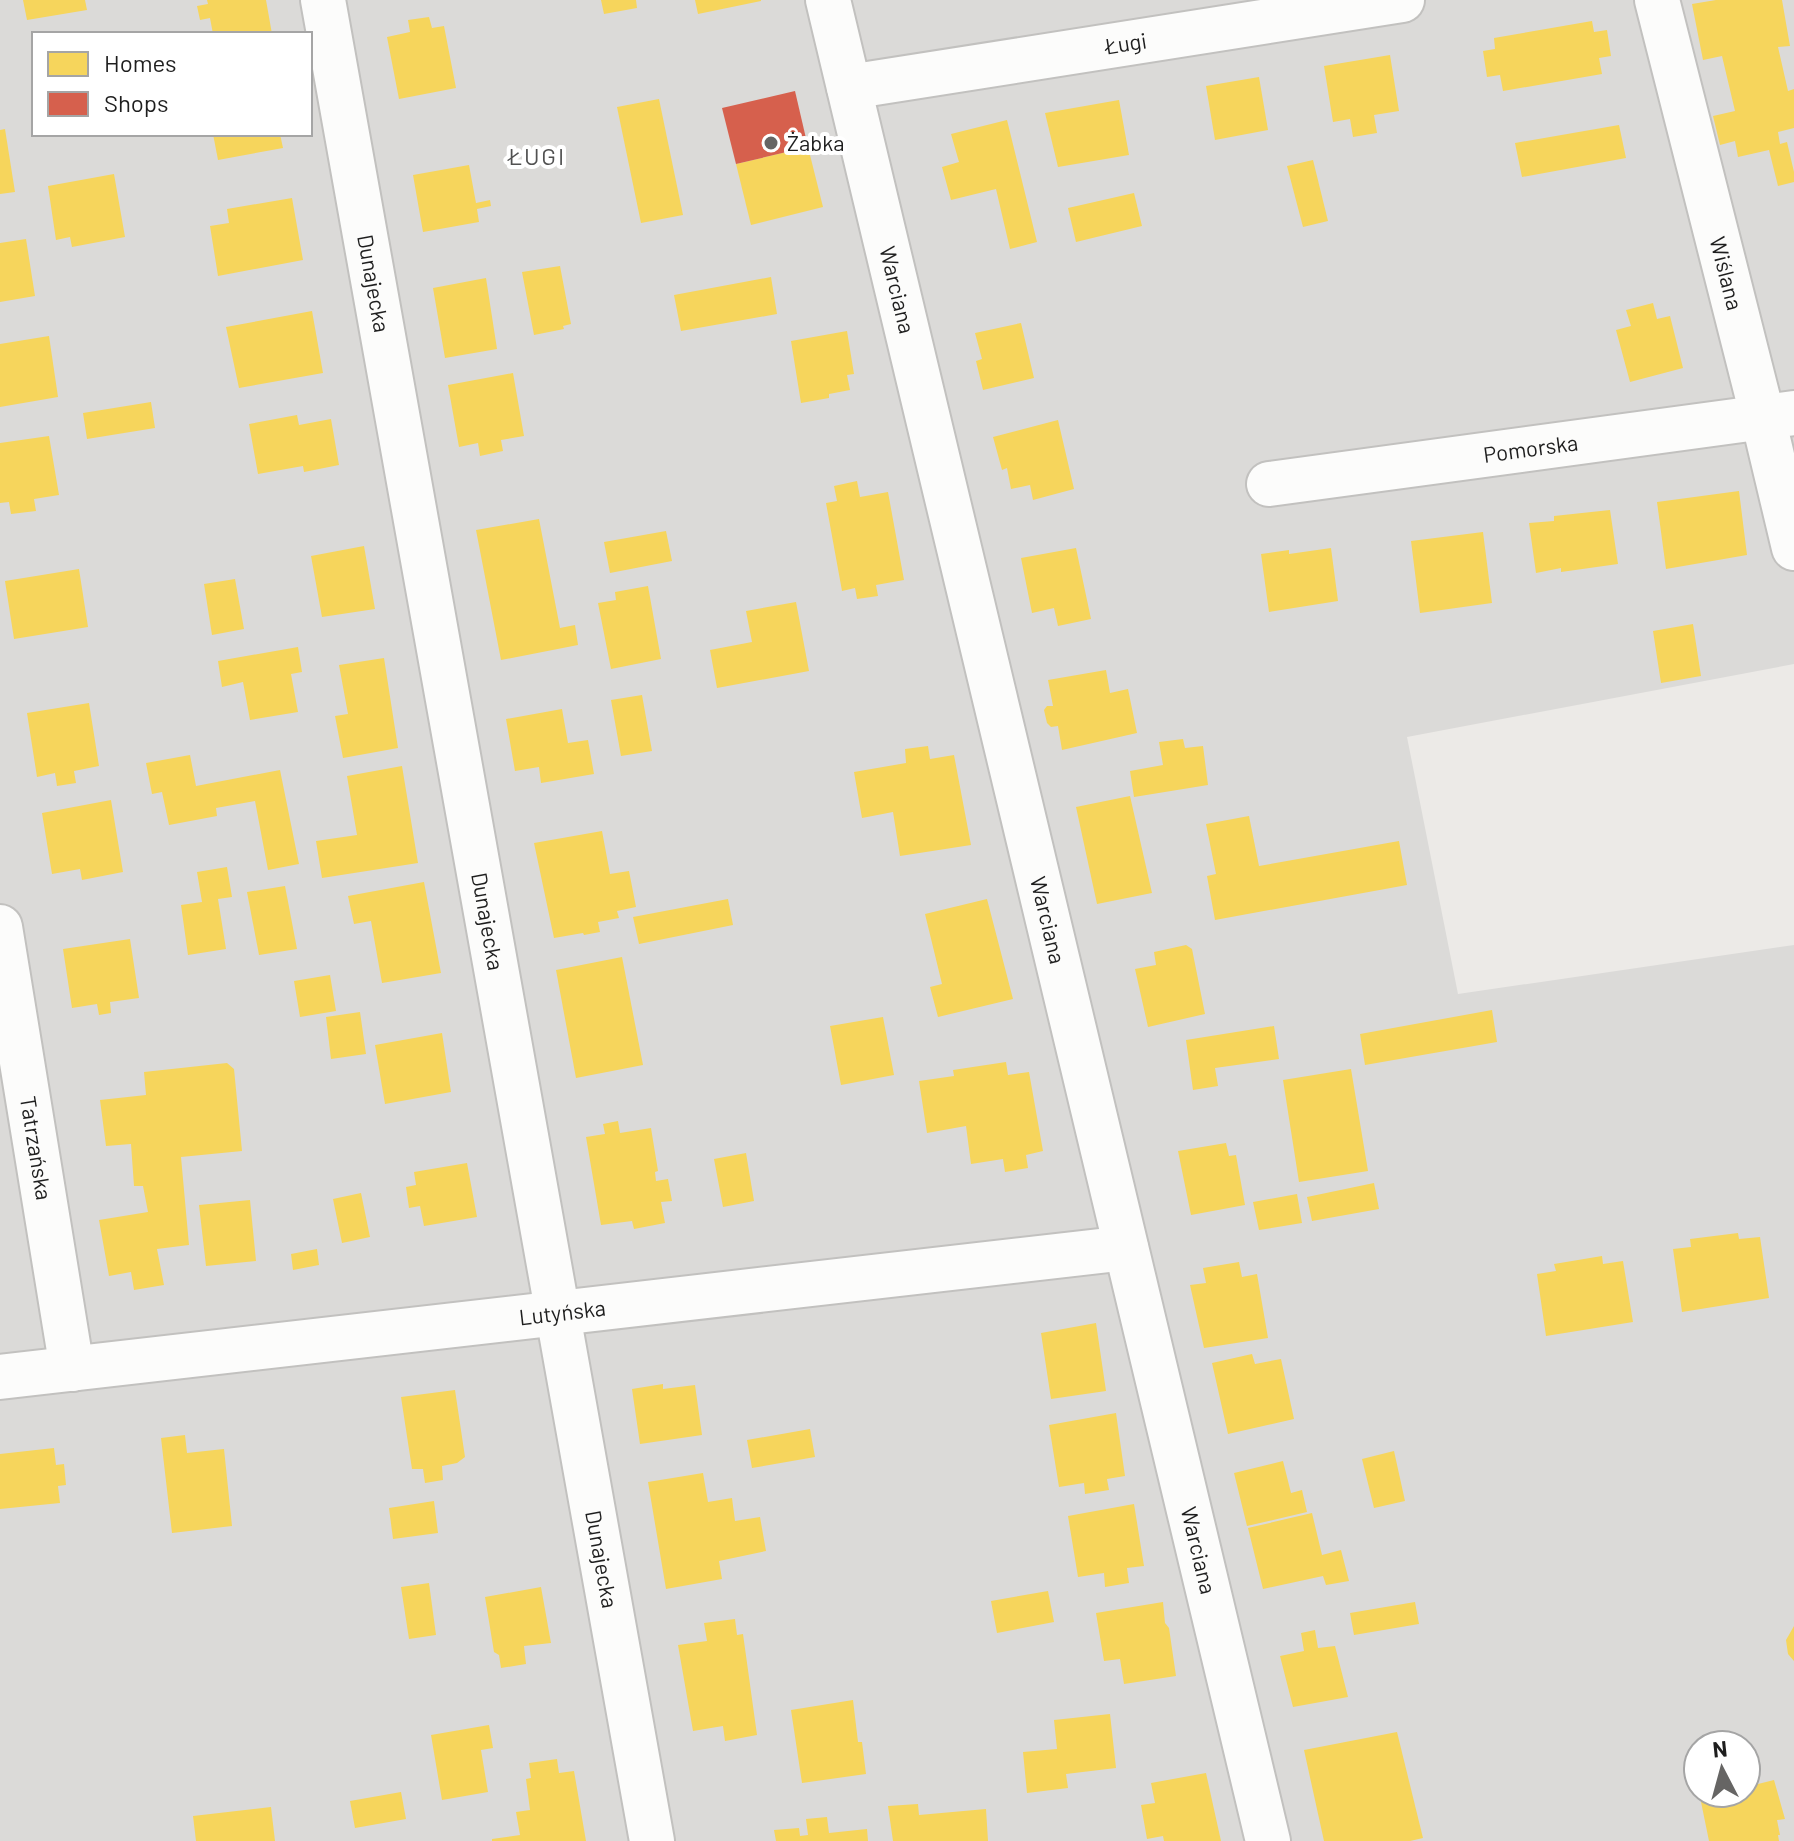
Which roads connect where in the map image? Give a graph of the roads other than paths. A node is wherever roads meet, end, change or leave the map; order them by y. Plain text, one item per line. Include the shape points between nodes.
1 (323, 0) edge
2 (828, 0) edge
3 (1402, 0) edge
4 (1657, 0) edge
5 (849, 87) junction
6 (1779, 416) edge
7 (1269, 484) dead end
8 (1794, 548) edge
9 (0, 927) edge
10 (1126, 1248) junction
11 (558, 1314) junction
12 (72, 1369) junction
13 (0, 1377) edge
14 (652, 1841) edge
15 (1268, 1841) edge

1 - 11 street, Dunajecka
2 - 5 street, Warciana
3 - 5 street, Ługi
4 - 6 street, Wiślana
5 - 10 street, Warciana
6 - 7 street, Pomorska
6 - 8 street, Wiślana
9 - 12 street, Tatrzańska
10 - 11 street, Lutyńska
10 - 15 street, Warciana
11 - 12 street, Lutyńska
11 - 14 street, Dunajecka
12 - 13 street, Lutyńska

